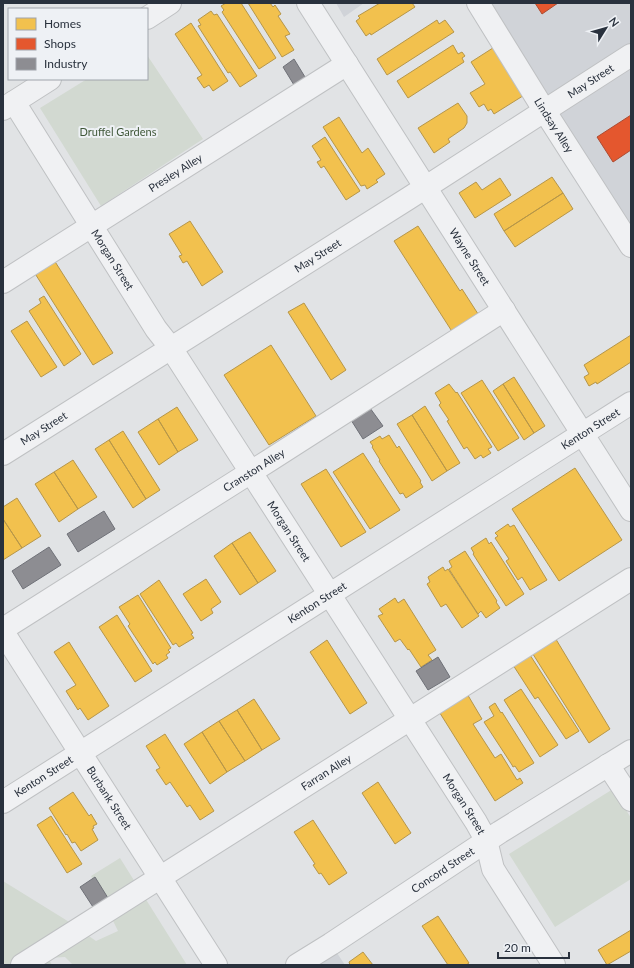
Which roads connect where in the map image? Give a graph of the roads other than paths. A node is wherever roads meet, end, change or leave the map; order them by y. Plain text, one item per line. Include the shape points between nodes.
1 (170, 3) edge
2 (308, 3) edge
3 (478, 3) edge
4 (148, 17) edge
5 (631, 55) edge
6 (347, 64) junction
7 (48, 80) edge
8 (8, 106) edge
9 (544, 110) junction
10 (426, 187) junction
11 (91, 226) junction
12 (631, 246) edge
13 (3, 282) edge
14 (504, 310) junction
15 (171, 348) junction
16 (631, 403) edge
17 (583, 434) junction
18 (3, 454) edge
19 (251, 472) junction
20 (631, 510) edge
21 (631, 579) edge
22 (329, 594) junction
23 (3, 630) edge
24 (410, 719) junction
25 (631, 751) edge
26 (80, 753) junction
27 (608, 765) junction
28 (631, 800) edge
29 (3, 802) edge
30 (486, 840) junction
31 (160, 877) junction
32 (545, 962) edge
33 (22, 965) edge
34 (216, 965) edge
35 (297, 965) edge

1 - 4 street
2 - 6 street, Wayne Street
3 - 9 street, Lindsay Alley
5 - 9 street, May Street
6 - 10 street, Wayne Street
6 - 11 street, Presley Alley
7 - 8 street
8 - 11 street, Morgan Street
9 - 10 street, May Street
9 - 12 street, Lindsay Alley
10 - 14 street, Wayne Street
10 - 15 street, May Street
11 - 13 street, Presley Alley
11 - 15 street, Morgan Street via 156,329
14 - 17 street, Wayne Street
14 - 19 street, Cranston Alley
15 - 18 street, May Street
15 - 19 street, Morgan Street
16 - 17 street, Kenton Street
17 - 20 street, Wayne Street
17 - 22 street, Kenton Street
19 - 22 street, Morgan Street
19 - 23 street, Cranston Alley
21 - 24 street, Farran Alley
22 - 24 street, Morgan Street
22 - 26 street, Kenton Street
23 - 26 street, Burbank Street
24 - 30 street, Morgan Street
24 - 31 street, Farran Alley
25 - 27 street, Concord Street
26 - 29 street, Kenton Street
26 - 31 street, Burbank Street
27 - 28 street
27 - 30 street, Concord Street
30 - 32 street, Morgan Street via 493,869
30 - 35 street, Concord Street
31 - 33 street, Farran Alley
31 - 34 street, Burbank Street

